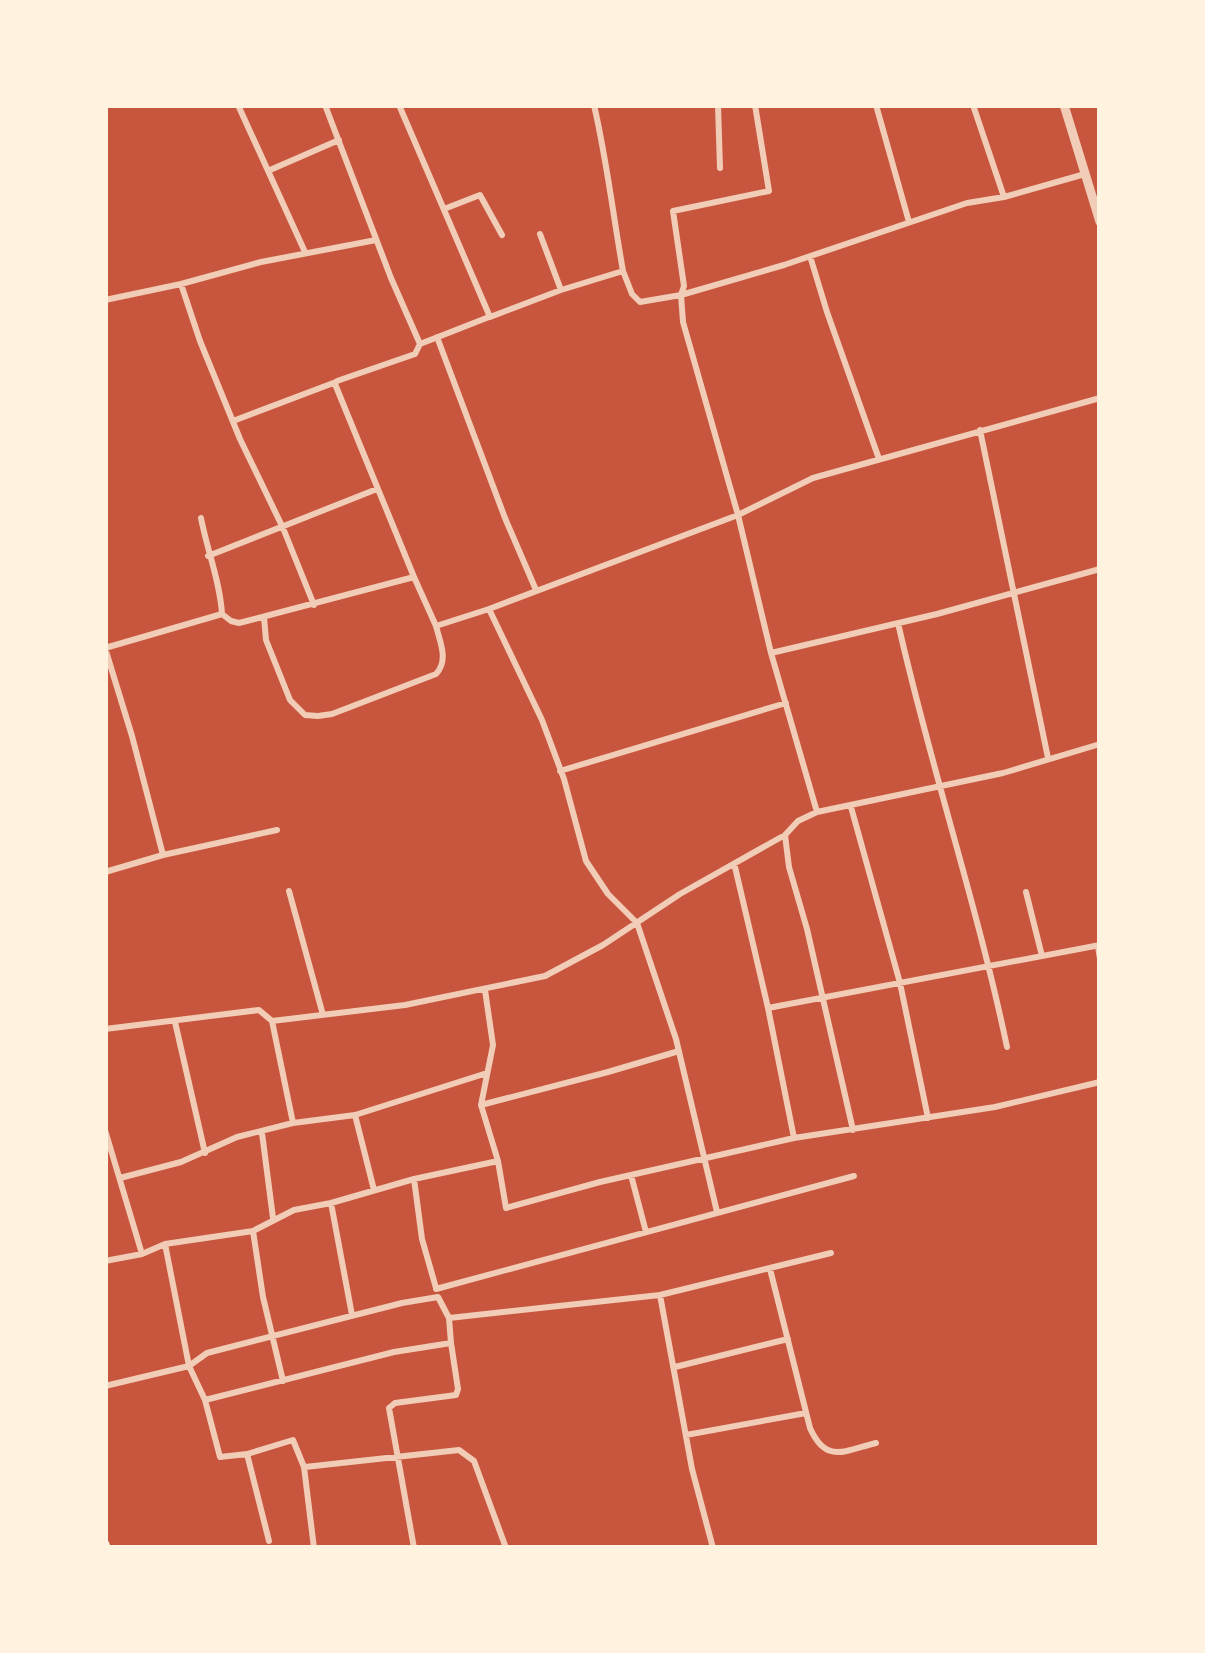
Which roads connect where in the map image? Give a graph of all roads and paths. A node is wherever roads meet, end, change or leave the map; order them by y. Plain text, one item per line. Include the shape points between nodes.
1 (238, 105) edge
2 (325, 105) edge
3 (399, 105) edge
4 (594, 105) edge
5 (718, 105) edge
6 (755, 105) edge
7 (876, 105) edge
8 (974, 105) edge
9 (1064, 105) edge
10 (339, 140) junction
11 (720, 167) dead end
12 (269, 170) junction
13 (1084, 174) junction
14 (1004, 197) junction
15 (445, 209) junction
16 (909, 222) junction
17 (1100, 222) edge
18 (539, 234) dead end
19 (502, 235) dead end
20 (376, 240) junction
21 (305, 253) junction
22 (811, 256) junction
23 (623, 271) junction
24 (181, 284) junction
25 (562, 290) junction
26 (681, 295) junction
27 (105, 300) edge
28 (490, 317) junction
29 (437, 337) junction
30 (420, 344) junction
31 (336, 382) junction
32 (1100, 398) edge
33 (233, 421) junction
34 (980, 430) junction
35 (879, 459) junction
36 (377, 489) junction
37 (738, 515) junction
38 (201, 518) dead end
39 (283, 528) junction
40 (208, 556) junction
41 (1100, 569) edge
42 (414, 578) junction
43 (536, 590) junction
44 (1012, 594) junction
45 (314, 605) junction
46 (489, 609) junction
47 (222, 614) junction
48 (264, 617) junction
49 (898, 622) junction
50 (436, 626) junction
51 (771, 653) junction
52 (786, 703) junction
53 (1100, 744) edge
54 (1048, 758) junction
55 (560, 770) junction
56 (940, 786) junction
57 (851, 807) junction
58 (817, 812) junction
59 (277, 830) dead end
60 (784, 835) junction
61 (163, 855) junction
62 (734, 866) junction
63 (105, 872) edge
64 (290, 891) dead end
65 (1027, 892) dead end
66 (637, 923) junction
67 (1099, 945) edge
68 (1042, 956) junction
69 (1100, 958) edge
70 (990, 965) junction
71 (899, 983) junction
72 (485, 990) junction
73 (822, 998) junction
74 (768, 1008) junction
75 (323, 1015) junction
76 (175, 1022) junction
77 (272, 1022) junction
78 (105, 1029) edge
79 (1006, 1047) dead end
80 (679, 1051) junction
81 (487, 1073) junction
82 (1100, 1082) edge
83 (482, 1105) junction
84 (356, 1115) junction
85 (928, 1118) junction
86 (293, 1124) junction
87 (105, 1130) edge
88 (853, 1130) junction
89 (262, 1131) junction
90 (794, 1138) junction
91 (205, 1153) junction
92 (706, 1158) junction
93 (497, 1161) junction
94 (631, 1175) junction
95 (854, 1177) dead end
96 (119, 1178) junction
97 (414, 1179) junction
98 (374, 1190) junction
99 (331, 1203) junction
100 (717, 1212) junction
101 (273, 1218) junction
102 (253, 1231) junction
103 (646, 1232) junction
104 (165, 1244) junction
105 (831, 1252) dead end
106 (142, 1254) junction
107 (105, 1261) edge
108 (770, 1269) junction
109 (437, 1293) junction
110 (660, 1295) junction
111 (352, 1316) junction
112 (449, 1318) junction
113 (271, 1336) junction
114 (788, 1339) junction
115 (451, 1343) junction
116 (189, 1366) junction
117 (674, 1367) junction
118 (283, 1381) junction
119 (105, 1386) edge
120 (206, 1400) junction
121 (806, 1414) junction
122 (686, 1435) junction
123 (876, 1443) dead end
124 (248, 1454) junction
125 (397, 1456) junction
126 (304, 1467) junction
127 (269, 1541) dead end
128 (314, 1548) edge
129 (414, 1548) edge
130 (506, 1548) edge
131 (713, 1548) edge

1 - 12 street
2 - 10 street
3 - 15 street
4 - 23 street
5 - 11 street
6 - 26 street via 770,190 673,211
7 - 16 street
8 - 14 street
9 - 13 street
10 - 12 street
10 - 20 street
12 - 21 street
13 - 14 street
13 - 17 street
14 - 16 street
15 - 19 street via 480,195
15 - 28 street
16 - 22 street
18 - 25 street
20 - 21 street
20 - 30 street
21 - 24 street
22 - 26 street
22 - 35 street
23 - 25 street
23 - 26 street via 640,302
24 - 27 street
24 - 33 street
25 - 28 street
26 - 37 street
28 - 29 street
29 - 30 street
29 - 43 street
30 - 31 street via 415,354
31 - 33 street
31 - 36 street
32 - 34 street
33 - 39 street
34 - 35 street
34 - 44 street
35 - 37 street via 813,478
36 - 39 street
36 - 42 street
37 - 43 street
37 - 51 street
38 - 40 street
39 - 40 street
39 - 45 street
40 - 47 street
41 - 44 street
42 - 45 street
42 - 50 street
43 - 46 street
44 - 49 street
44 - 54 street
45 - 48 street
46 - 50 street
46 - 55 street
47 - 48 street via 235,623
47 - 61 street via 105,648
48 - 50 street via 290,700 312,716 436,674 444,659
49 - 51 street
49 - 56 street
51 - 52 street
52 - 55 street
52 - 58 street
53 - 54 street
54 - 56 street
55 - 66 street via 586,861
56 - 57 street
56 - 70 street
57 - 58 street
57 - 71 street
58 - 60 street
59 - 61 street
60 - 62 street
60 - 73 street
61 - 63 street
62 - 66 street
62 - 74 street
64 - 75 street
65 - 68 street
66 - 72 street via 545,976
66 - 80 street
67 - 68 street
67 - 69 street
68 - 70 street
70 - 71 street
70 - 79 street
71 - 73 street
71 - 85 street
72 - 75 street
72 - 81 street via 494,1045
73 - 74 street
73 - 88 street
74 - 90 street
75 - 77 street
76 - 77 street via 259,1010
76 - 78 street
76 - 91 street
77 - 86 street
80 - 83 street
80 - 92 street
81 - 83 street
81 - 84 street
82 - 85 street
83 - 93 street
84 - 86 street
84 - 98 street
85 - 88 street
86 - 89 street
87 - 96 street
88 - 90 street
89 - 91 street
89 - 101 street
90 - 92 street
91 - 96 street
92 - 94 street
92 - 100 street
93 - 94 street via 506,1208
93 - 97 street
94 - 103 street
95 - 100 street
96 - 106 street
97 - 98 street
97 - 109 street
98 - 99 street
99 - 101 street
99 - 111 street
100 - 103 street
101 - 102 street
102 - 104 street
102 - 113 street
103 - 109 street
104 - 106 street
104 - 116 street
105 - 108 street
106 - 107 street
108 - 110 street
108 - 114 street
109 - 111 street
109 - 112 street
110 - 112 street
110 - 117 street
111 - 113 street
112 - 115 street
113 - 116 street via 207,1353
113 - 118 street
114 - 117 street
114 - 121 street
115 - 118 street
115 - 125 street via 456,1395 388,1408
116 - 119 street
116 - 120 street
117 - 122 street
118 - 120 street
120 - 124 street via 220,1457
121 - 122 street
121 - 123 street via 817,1444 829,1452
122 - 131 street
124 - 126 street via 293,1440
124 - 127 street
125 - 126 street
125 - 129 street
125 - 130 street via 467,1454
126 - 128 street

